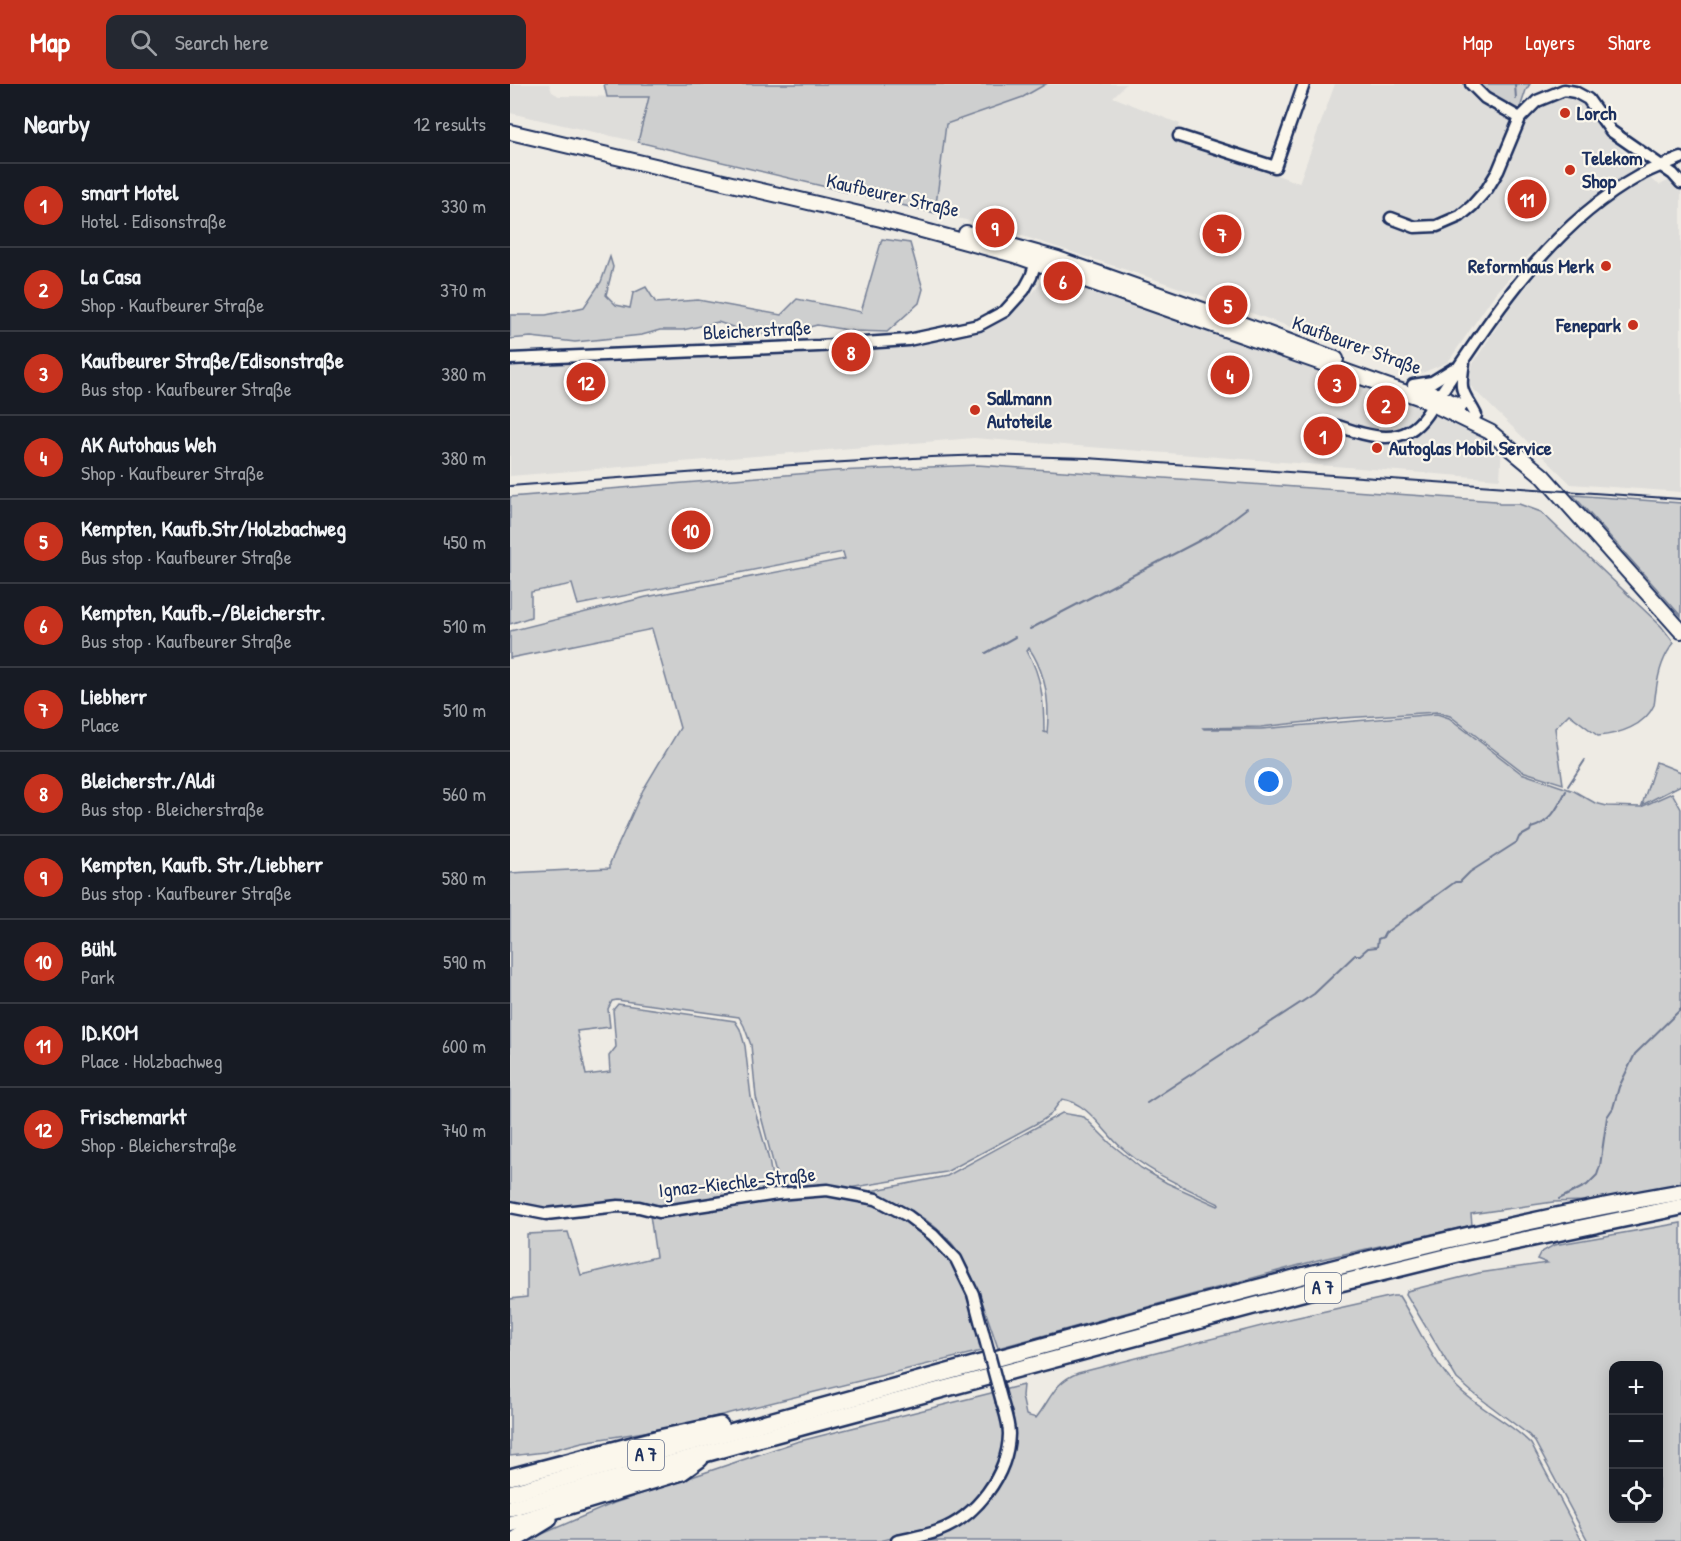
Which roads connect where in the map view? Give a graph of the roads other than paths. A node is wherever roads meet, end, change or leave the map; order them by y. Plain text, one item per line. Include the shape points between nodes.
1 (1304, 84) edge
2 (1471, 84) edge
3 (1520, 118) junction
4 (510, 124) edge
5 (510, 132) edge
6 (1179, 136) dead end
7 (1681, 158) edge
8 (1661, 166) junction
9 (1681, 183) edge
10 (1391, 218) dead end
11 (1038, 257) junction
12 (510, 359) edge
13 (1464, 359) junction
14 (1413, 386) junction
15 (1436, 400) junction
16 (1476, 415) junction
17 (1338, 426) dead end
18 (1544, 476) junction
19 (1681, 631) edge
20 (1681, 1192) edge
21 (510, 1207) edge
22 (1681, 1207) edge
23 (782, 1417) junction
24 (707, 1453) junction
25 (510, 1466) edge
26 (548, 1467) junction
27 (510, 1477) edge
28 (510, 1493) edge
29 (510, 1508) edge
30 (563, 1510) junction
31 (510, 1524) edge
32 (513, 1541) edge
33 (897, 1541) edge

1 - 6 street via 1275,167
2 - 3 street via 1485,98
3 - 8 street via 1546,96 1564,90 1575,92 1588,99 1611,131
3 - 10 street via 1492,180 1460,216 1437,226 1414,227
4 - 11 main road, Kaufbeurer Straße via 988,238
5 - 11 main road, Kaufbeurer Straße
7 - 8 street
8 - 9 street
8 - 13 street via 1639,176 1569,227 1502,304
11 - 12 street, Bleicherstraße via 1024,290 1005,311 979,324 908,340
11 - 14 main road, Kaufbeurer Straße
11 - 15 main road, Kaufbeurer Straße
13 - 14 street via 1437,379
13 - 15 street
13 - 16 street via 1461,392
14 - 15 main road, Kaufbeurer Straße
15 - 16 main road, Kaufbeurer Straße
15 - 17 street via 1414,429 1395,437
15 - 18 main road, Kaufbeurer Straße via 1490,432
16 - 18 main road, Kaufbeurer Straße via 1527,454
18 - 19 main road, Kaufbeurer Straße
20 - 23 highway, A 7 via 1586,1209 1324,1270
21 - 33 street, Ignaz-Kiechle-Straße, bridge via 546,1214 618,1206 659,1212 827,1190 876,1199 933,1235 956,1259 973,1294 1009,1436 1001,1470 972,1511 938,1531
22 - 24 highway, A 7 via 1466,1251
23 - 26 highway via 759,1416
23 - 28 highway, A 7
24 - 29 highway, A 7
24 - 30 highway, A 7 via 682,1473
25 - 26 highway
26 - 27 highway
30 - 31 highway, A 7
30 - 32 highway, A 7

